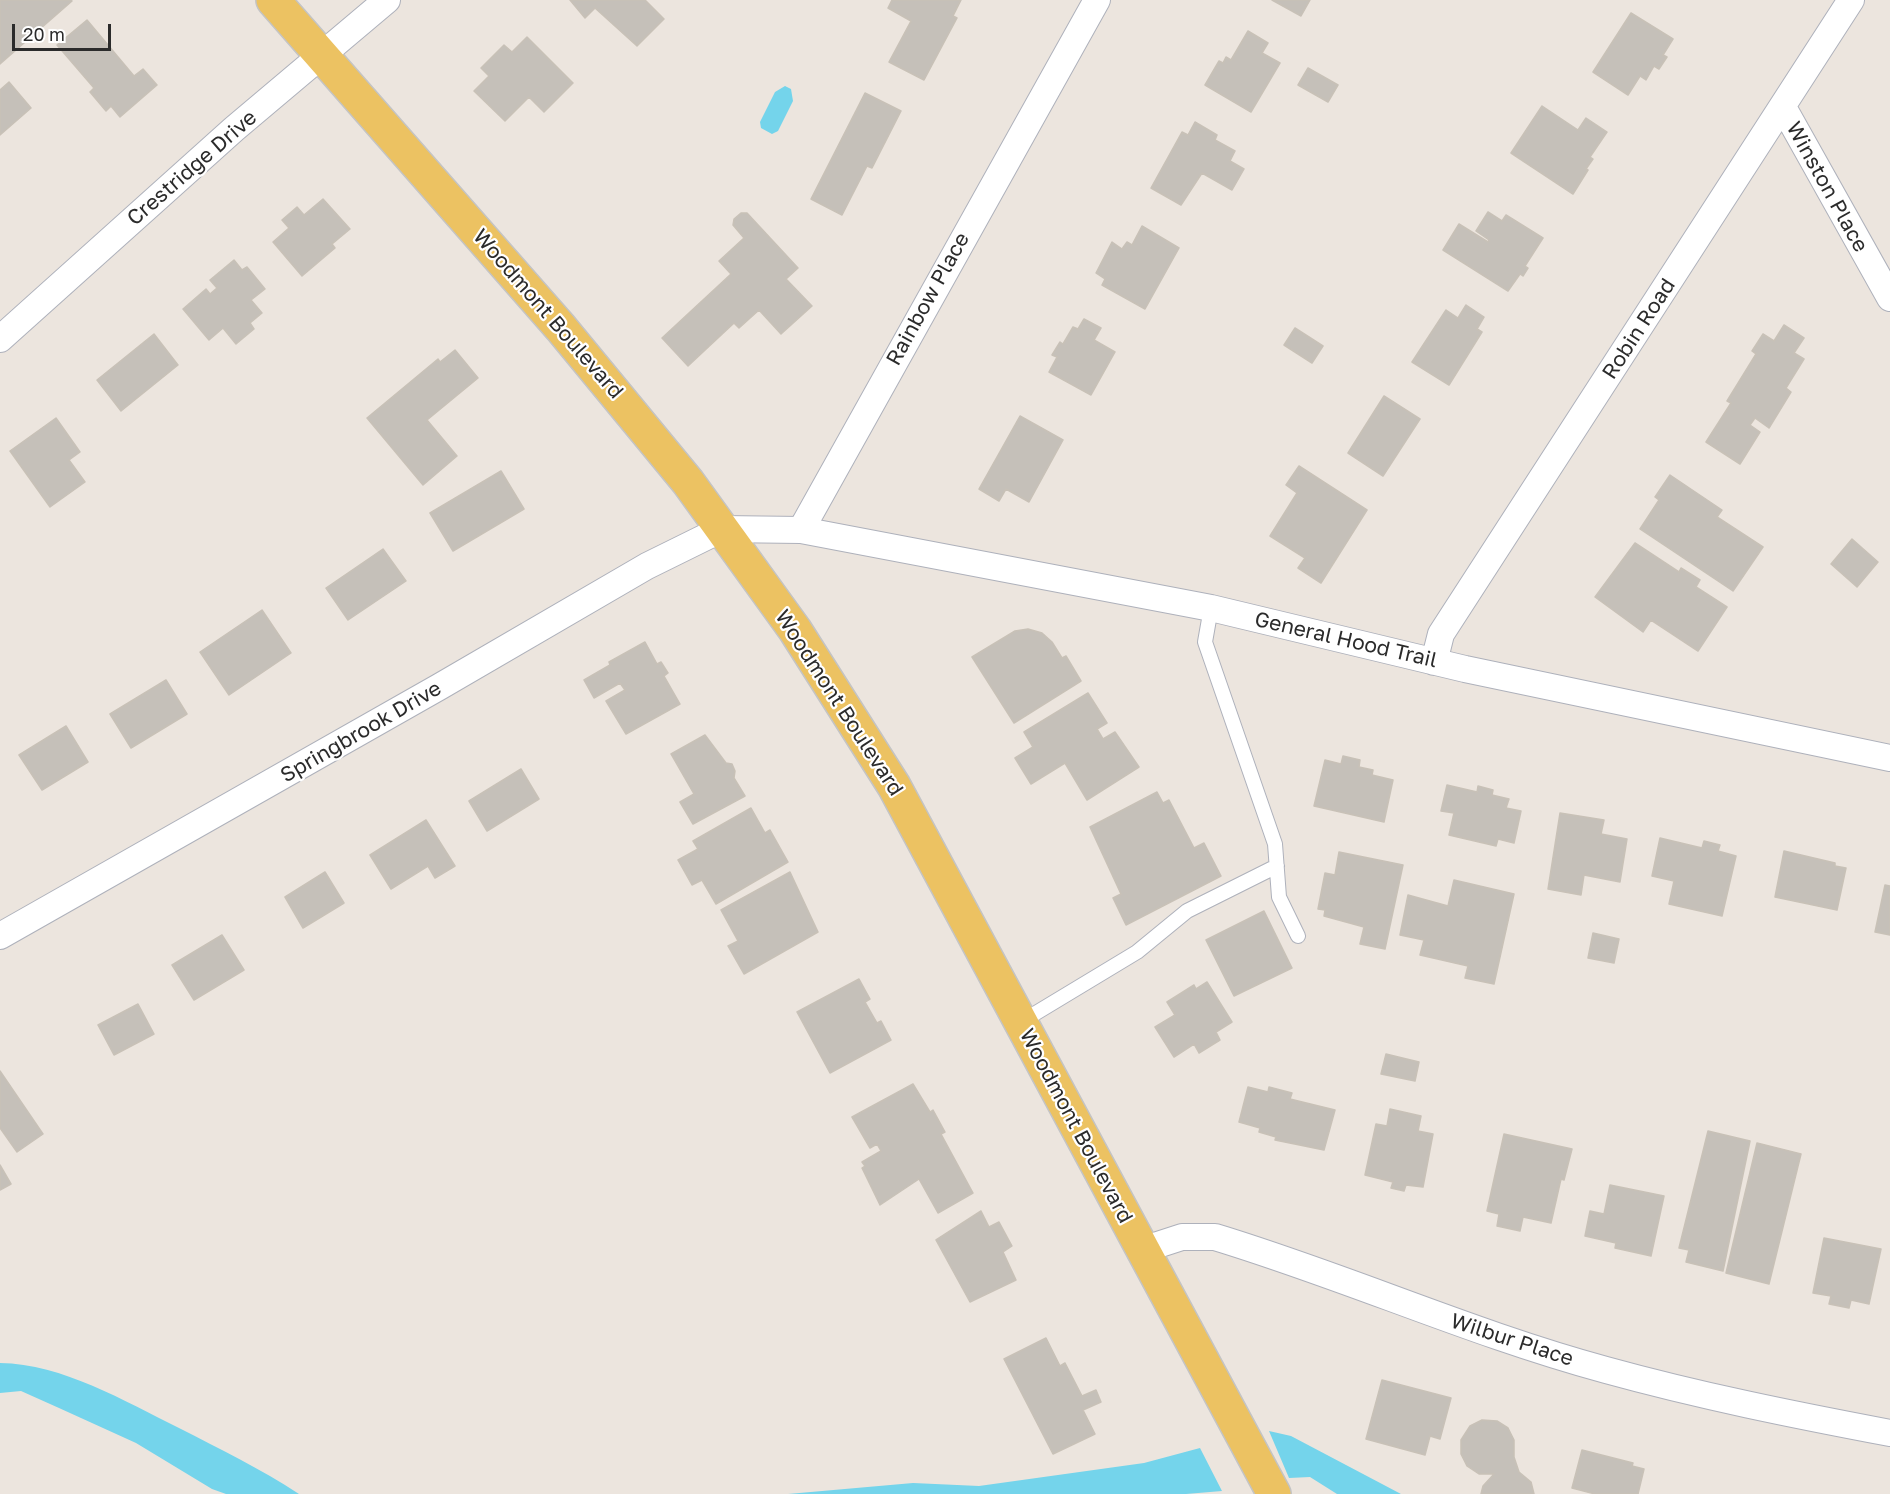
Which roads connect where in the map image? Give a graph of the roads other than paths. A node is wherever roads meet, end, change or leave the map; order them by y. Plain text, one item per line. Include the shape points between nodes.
1 (273, 0) edge
2 (387, 0) edge
3 (1097, 0) edge
4 (1851, 0) edge
5 (323, 56) junction
6 (1783, 107) junction
7 (1890, 298) edge
8 (0, 339) edge
9 (722, 530) junction
10 (801, 530) junction
11 (1211, 608) junction
12 (1434, 662) junction
13 (1890, 758) edge
14 (1277, 866) junction
15 (0, 936) edge
16 (1298, 936) dead end
17 (1021, 1022) junction
18 (1142, 1250) junction
19 (1890, 1433) edge
20 (1274, 1494) edge

1 - 5 main road, Woodmont Boulevard
2 - 5 street, Crestridge Drive
3 - 10 street, Rainbow Place
4 - 6 street, Robin Road
5 - 8 street, Crestridge Drive via 234,129
5 - 9 main road, Woodmont Boulevard via 614,391
6 - 7 street, Winston Place
6 - 12 street, Robin Road via 1441,634
9 - 10 street
9 - 15 street, Springbrook Drive via 647,566
9 - 17 main road, Woodmont Boulevard via 801,639 871,748
10 - 11 street, General Hood Trail
11 - 12 street, General Hood Trail
11 - 14 lane via 1205,642 1275,844
12 - 13 street, General Hood Trail
14 - 16 lane via 1279,897
14 - 17 lane via 1187,911 1129,958
17 - 18 main road, Woodmont Boulevard
18 - 19 street, Wilbur Place via 1182,1237 1215,1237 1605,1370 1772,1410
18 - 20 main road, Woodmont Boulevard

